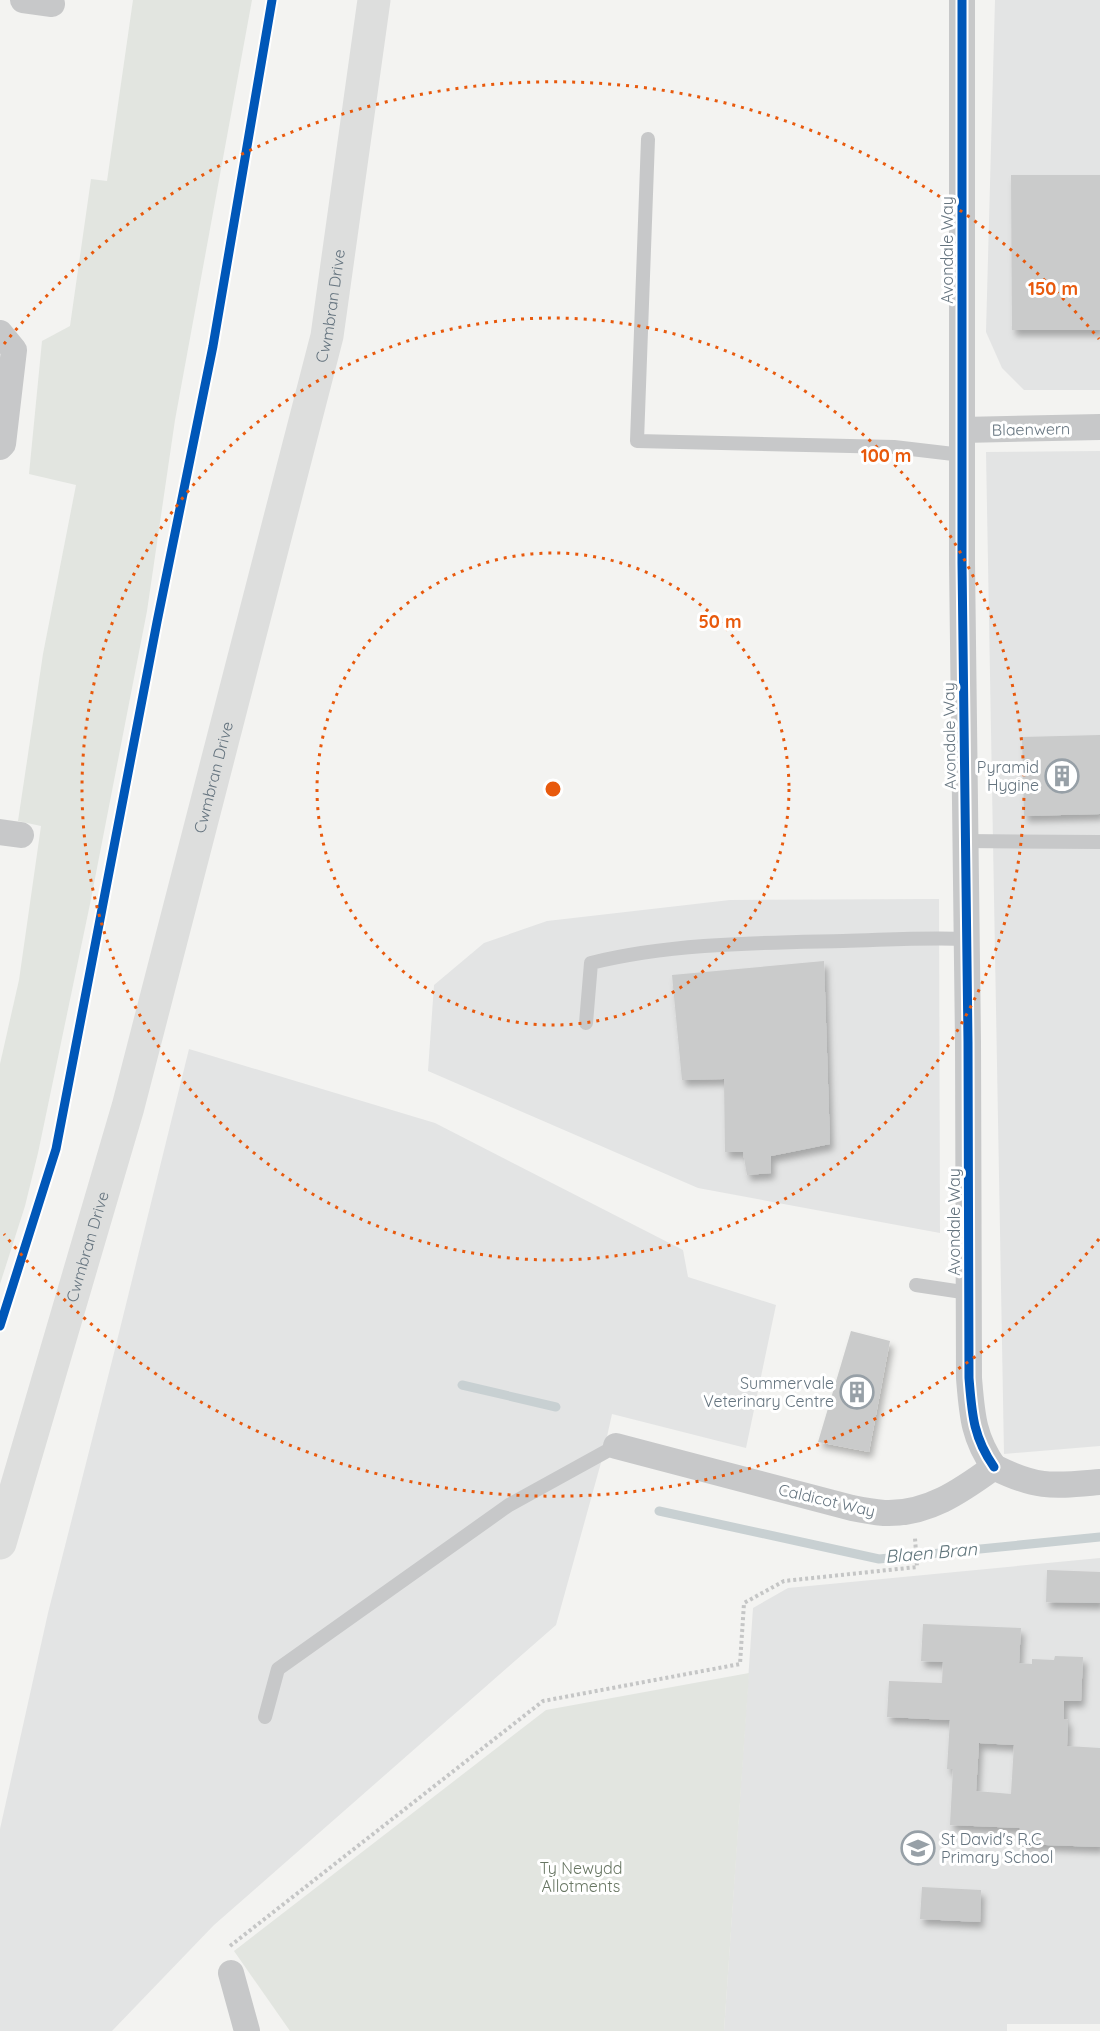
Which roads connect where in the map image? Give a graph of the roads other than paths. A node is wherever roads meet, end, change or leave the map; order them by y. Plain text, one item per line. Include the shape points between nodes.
1 (23, 0) edge
2 (374, 0) edge
3 (962, 0) edge
4 (52, 4) dead end
5 (648, 139) dead end
6 (0, 333) edge
7 (1100, 427) edge
8 (962, 442) junction
9 (0, 447) edge
10 (965, 841) junction
11 (1100, 842) edge
12 (967, 939) junction
13 (586, 1023) dead end
14 (916, 1285) dead end
15 (969, 1293) junction
16 (616, 1446) joint
17 (994, 1467) junction
18 (1100, 1482) edge
19 (0, 1543) edge
20 (265, 1718) dead end
21 (231, 1973) road end
22 (247, 2031) edge

1 - 4 street
2 - 19 main road, Cwmbran Drive via 327,336 128,1107
3 - 8 street, Avondale Way
5 - 8 lane via 637,441 894,447
6 - 9 street via 14,350
7 - 8 street, Blaenwern
8 - 10 street, Avondale Way
10 - 11 lane
10 - 12 street, Avondale Way
12 - 13 lane via 783,942 622,955 591,963
12 - 15 street, Avondale Way
14 - 15 lane
15 - 17 street, Avondale Way via 972,1416 981,1449
16 - 17 street, Caldicot Way via 852,1508 885,1513 942,1501
16 - 20 lane via 509,1505 278,1669
17 - 18 street via 1034,1484
21 - 22 street

